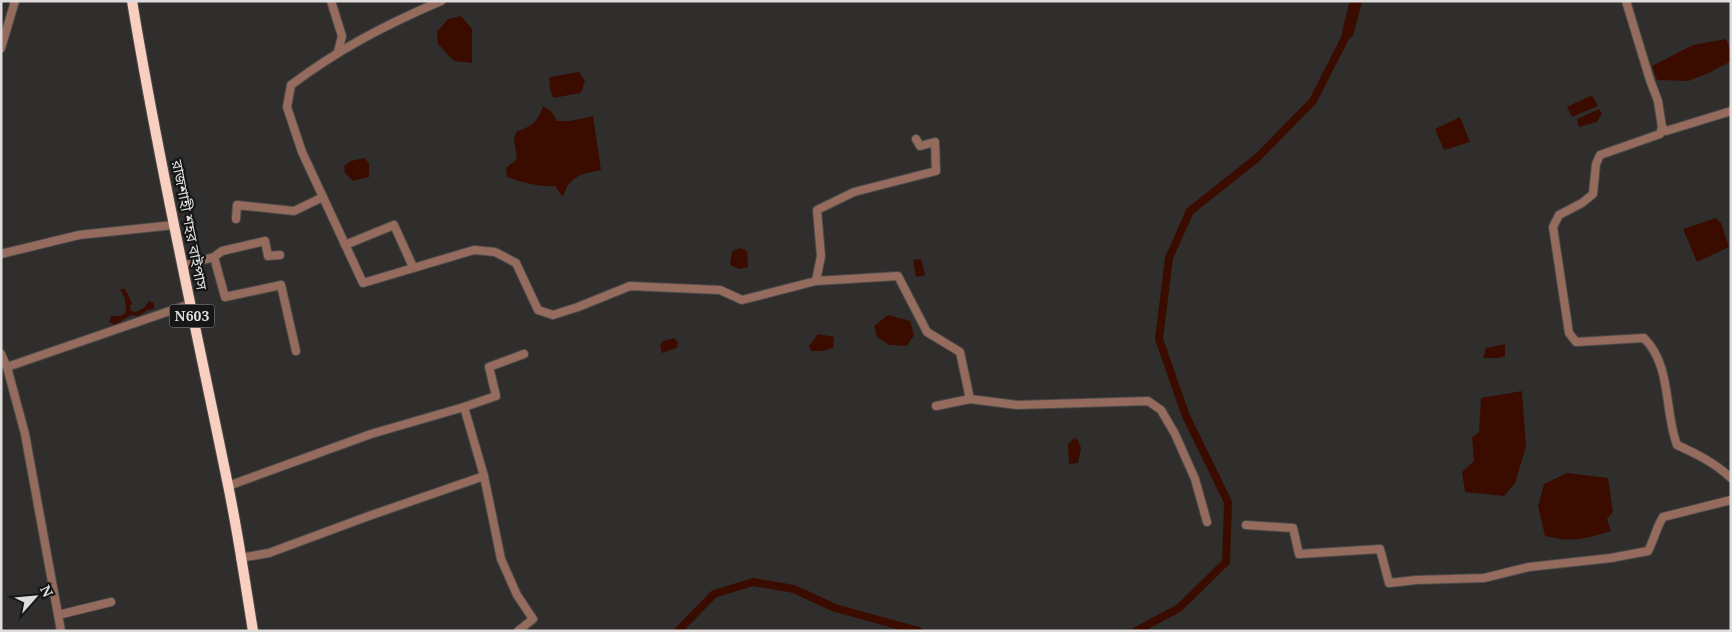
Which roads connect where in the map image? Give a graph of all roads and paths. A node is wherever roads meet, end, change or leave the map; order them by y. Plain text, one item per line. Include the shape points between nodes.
1 (15, 1) edge
2 (132, 1) edge
3 (331, 1) edge
4 (441, 1) edge
5 (1626, 1) edge
6 (1, 48) edge
7 (338, 52) junction
8 (1731, 111) edge
9 (1662, 127) junction
10 (916, 139) dead end
11 (323, 196) junction
12 (236, 219) dead end
13 (174, 225) junction
14 (345, 245) junction
15 (1, 254) edge
16 (280, 255) dead end
17 (214, 257) junction
18 (182, 266) junction
19 (413, 267) junction
20 (816, 281) junction
21 (190, 304) junction
22 (296, 351) dead end
23 (1, 354) edge
24 (524, 354) dead end
25 (7, 367) junction
26 (970, 399) junction
27 (936, 406) dead end
28 (464, 407) junction
29 (484, 476) junction
30 (1731, 478) edge
31 (228, 486) junction
32 (1731, 500) edge
33 (1207, 522) dead end
34 (1246, 526) dead end
35 (240, 558) junction
36 (111, 602) dead end
37 (58, 615) junction
38 (61, 631) edge
39 (253, 631) edge
40 (518, 631) edge

1 - 6 street
2 - 13 highway, রাজশাহী শহর বাইপাস / N603
3 - 7 street via 342,36
4 - 7 street
5 - 9 street via 1658,101
7 - 11 street via 290,85 288,107 302,152
8 - 9 street via 1666,131
9 - 30 street via 1660,134 1600,155 1593,194 1559,214 1553,227 1569,334 1576,342 1644,338 1653,347 1664,377 1677,445 1704,457
10 - 20 street via 920,146 935,142 936,171 854,192 817,210 821,256
11 - 12 street via 294,211 237,204
11 - 14 street
13 - 15 street via 79,235
13 - 18 highway, রাজশাহী শহর বাইপাস / N603
14 - 19 street via 363,283
14 - 19 street via 394,225
16 - 17 street via 268,256 265,241 222,251
17 - 18 street
17 - 22 street via 225,297 281,285
18 - 21 highway, রাজশাহী শহর বাইপাস / N603
19 - 20 street via 474,250 494,252 516,263 538,310 552,315 630,286 720,290 742,300
20 - 26 street via 898,276 928,332 960,352
21 - 25 street
21 - 31 highway, রাজশাহী শহর বাইপাস / N603
23 - 25 street
24 - 28 street via 489,367 496,396
25 - 37 street via 25,434
26 - 27 street
26 - 33 street via 1017,405 1148,401 1161,410 1175,434 1196,479
28 - 29 street
28 - 31 street via 371,434
29 - 35 street via 269,553
29 - 40 street via 501,559 516,595 533,619
31 - 35 highway, রাজশাহী শহর বাইপাস / N603
32 - 34 street via 1663,517 1648,551 1529,567 1484,578 1389,583 1380,549 1299,554 1293,528
35 - 39 highway, রাজশাহী শহর বাইপাস / N603
36 - 37 street
37 - 38 street

